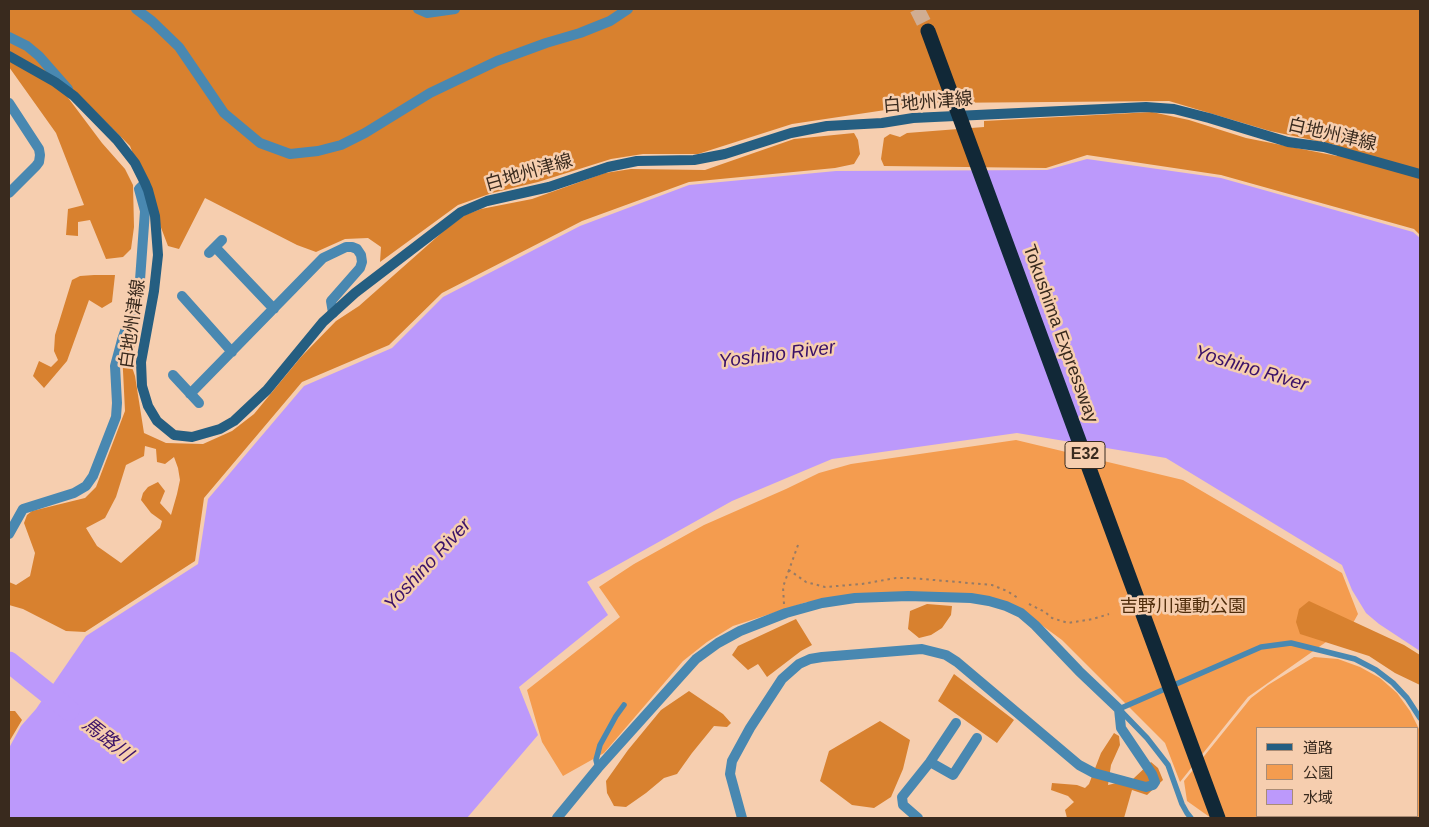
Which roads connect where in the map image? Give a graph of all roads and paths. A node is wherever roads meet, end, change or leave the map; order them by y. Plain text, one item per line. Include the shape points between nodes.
1 (136, 9) edge
2 (418, 9) edge
3 (455, 9) edge
4 (628, 9) edge
5 (928, 31) tunnel mouth
6 (9, 37) edge
7 (9, 56) edge
8 (74, 96) junction
9 (9, 103) edge
10 (1420, 174) edge
11 (144, 182) junction
12 (9, 193) edge
13 (215, 246) dead end
14 (182, 296) dead end
15 (274, 309) junction
16 (333, 313) junction
17 (232, 352) junction
18 (173, 375) dead end
19 (190, 394) junction
20 (199, 403) dead end
21 (9, 534) edge
22 (798, 545) dead end
23 (790, 570) junction
24 (786, 613) junction
25 (1108, 614) dead end
26 (624, 705) dead end
27 (1119, 709) junction
28 (1420, 718) edge
29 (956, 723) dead end
30 (977, 738) dead end
31 (930, 762) junction
32 (598, 768) junction
33 (557, 818) edge
34 (742, 818) edge
35 (918, 818) edge
36 (1191, 818) edge
37 (1218, 818) edge

1 - 4 street via 179,48 224,113 260,143 290,154 341,145 430,93 497,61 580,33 610,21
2 - 3 street via 427,13
5 - 37 highway, Tokushima Expressway / E32
6 - 8 street via 39,56
7 - 8 main road, 白地州津線
8 - 11 main road, 白地州津線 via 117,140 135,163
9 - 12 street via 40,154 36,166
10 - 16 main road, 白地州津線 via 1324,147 1288,142 1209,118 1146,107 912,118 827,126 791,133 717,156 694,160 636,161 608,167 487,201 461,212
11 - 16 main road, 白地州津線 via 155,216 158,255 141,362 142,386 157,421 174,435 192,437 234,421 267,390
11 - 21 street via 140,189 145,211 140,280 115,366 116,416 93,476 86,486 74,492 23,509
13 - 15 street
14 - 17 street
15 - 16 street via 323,258 352,246 361,255 362,262 331,301
15 - 17 street
17 - 19 street
18 - 19 street
19 - 20 street
22 - 23 path
23 - 24 path via 783,587
23 - 25 path via 806,582 825,587 896,578 992,584 1052,618 1068,623
24 - 27 street via 822,603 873,597 948,597 989,601 1015,610 1035,625
24 - 32 street via 740,631 696,659
26 - 32 lane via 600,745 596,760
27 - 28 lane via 1261,648 1291,643 1355,660 1376,670 1402,693
27 - 34 street via 1121,728 1155,779 1150,787 1094,774 1079,765 957,662 933,650 810,659 790,670 782,679 732,761 730,774
27 - 36 lane via 1168,765 1182,804
29 - 31 street
30 - 31 street via 953,775
31 - 35 street via 902,797 903,804
32 - 33 street

